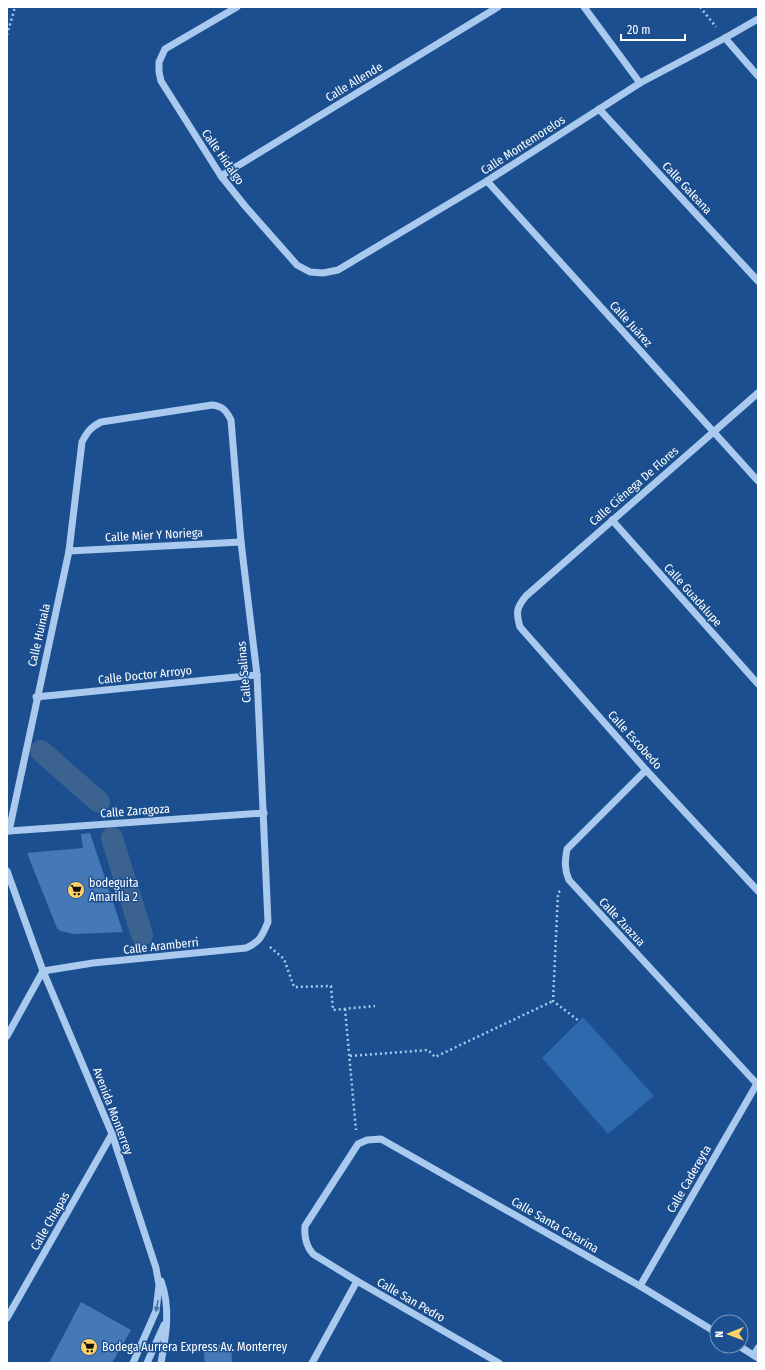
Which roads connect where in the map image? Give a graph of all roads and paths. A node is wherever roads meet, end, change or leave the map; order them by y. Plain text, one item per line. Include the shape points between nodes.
1 (15, 7) edge
2 (237, 7) edge
3 (498, 7) edge
4 (584, 7) edge
5 (700, 7) edge
6 (758, 19) edge
7 (7, 35) edge
8 (725, 38) junction
9 (758, 76) edge
10 (640, 84) junction
11 (599, 109) junction
12 (221, 176) junction
13 (487, 181) junction
14 (297, 265) joint
15 (758, 281) edge
16 (758, 393) edge
17 (713, 431) junction
18 (82, 442) joint
19 (758, 481) edge
20 (612, 520) junction
21 (240, 542) junction
22 (69, 551) junction
23 (526, 596) joint
24 (257, 675) junction
25 (758, 684) edge
26 (36, 697) junction
27 (646, 770) junction
28 (264, 813) junction
29 (8, 831) edge
30 (7, 871) edge
31 (569, 880) junction
32 (758, 891) edge
33 (260, 939) junction
34 (43, 971) junction
35 (553, 1001) junction
36 (375, 1006) dead end
37 (345, 1009) junction
38 (579, 1021) dead end
39 (7, 1036) edge
40 (350, 1056) junction
41 (758, 1083) edge
42 (112, 1134) junction
43 (358, 1144) junction
44 (156, 1268) junction
45 (357, 1281) junction
46 (640, 1286) junction
47 (7, 1318) edge
48 (168, 1318) junction
49 (709, 1328) edge
50 (758, 1348) edge
51 (138, 1354) junction
52 (756, 1356) edge
53 (133, 1363) edge
54 (138, 1363) edge
55 (147, 1363) edge
56 (161, 1363) edge
57 (312, 1363) edge
58 (499, 1363) edge

1 - 7 path
2 - 12 street, Calle Hidalgo via 165,49 158,72 161,81
3 - 12 street, Calle Allende
4 - 10 street
5 - 8 path
6 - 8 street, Calle Montemorelos
8 - 9 street
8 - 10 street, Calle Montemorelos
10 - 11 street, Calle Montemorelos
11 - 13 street, Calle Montemorelos
11 - 15 street, Calle Galeana
12 - 14 street, Calle Hidalgo
13 - 14 street, Calle Montemorelos via 338,270 310,272
13 - 17 street, Calle Juárez
16 - 17 street, Calle Ciénega De Flores
17 - 19 street, Calle Juárez
17 - 20 street, Calle Ciénega De Flores
18 - 21 street, Calle Salinas via 86,433 101,422 212,405 220,406 231,420
18 - 22 street, Calle Huinala
20 - 23 street, Calle Ciénega De Flores
20 - 25 street, Calle Guadalupe
21 - 22 street, Calle Mier Y Noriega
21 - 24 street, Calle Salinas
22 - 26 street, Calle Huinala
23 - 27 street, Calle Escobedo via 517,609 520,627
24 - 26 street, Calle Doctor Arroyo
24 - 28 street, Calle Salinas
26 - 29 street, Calle Huinala
27 - 31 street via 567,849 565,871
27 - 32 street, Calle Escobedo
28 - 29 street, Calle Zaragoza
28 - 33 street, Calle Salinas via 268,922
30 - 34 street, Avenida Monterrey
31 - 35 path via 558,893
31 - 41 street, Calle Zuazua
33 - 34 street, Calle Aramberri via 246,948 93,963
33 - 37 path via 284,959 294,987 331,986 333,1010
34 - 39 street
34 - 42 street, Avenida Monterrey
35 - 38 path
35 - 40 path via 435,1057 428,1050
36 - 37 path
37 - 40 path
40 - 43 path
41 - 46 street, Calle Cadereyta
42 - 44 street, Avenida Monterrey
42 - 47 street, Calle Chiapas
43 - 45 street, Calle San Pedro via 305,1226 304,1234 308,1248 313,1254
43 - 46 street, Calle Santa Catarina via 381,1139
44 - 48 street via 166,1297
44 -> 51 street, Avenida Monterrey via 159,1285 156,1311
45 - 57 street
45 - 58 street, Calle San Pedro
46 - 49 street, Calle Santa Catarina
48 - 55 street
48 - 56 street
50 - 52 street
51 - 53 street, Avenida Monterrey
51 - 54 street

